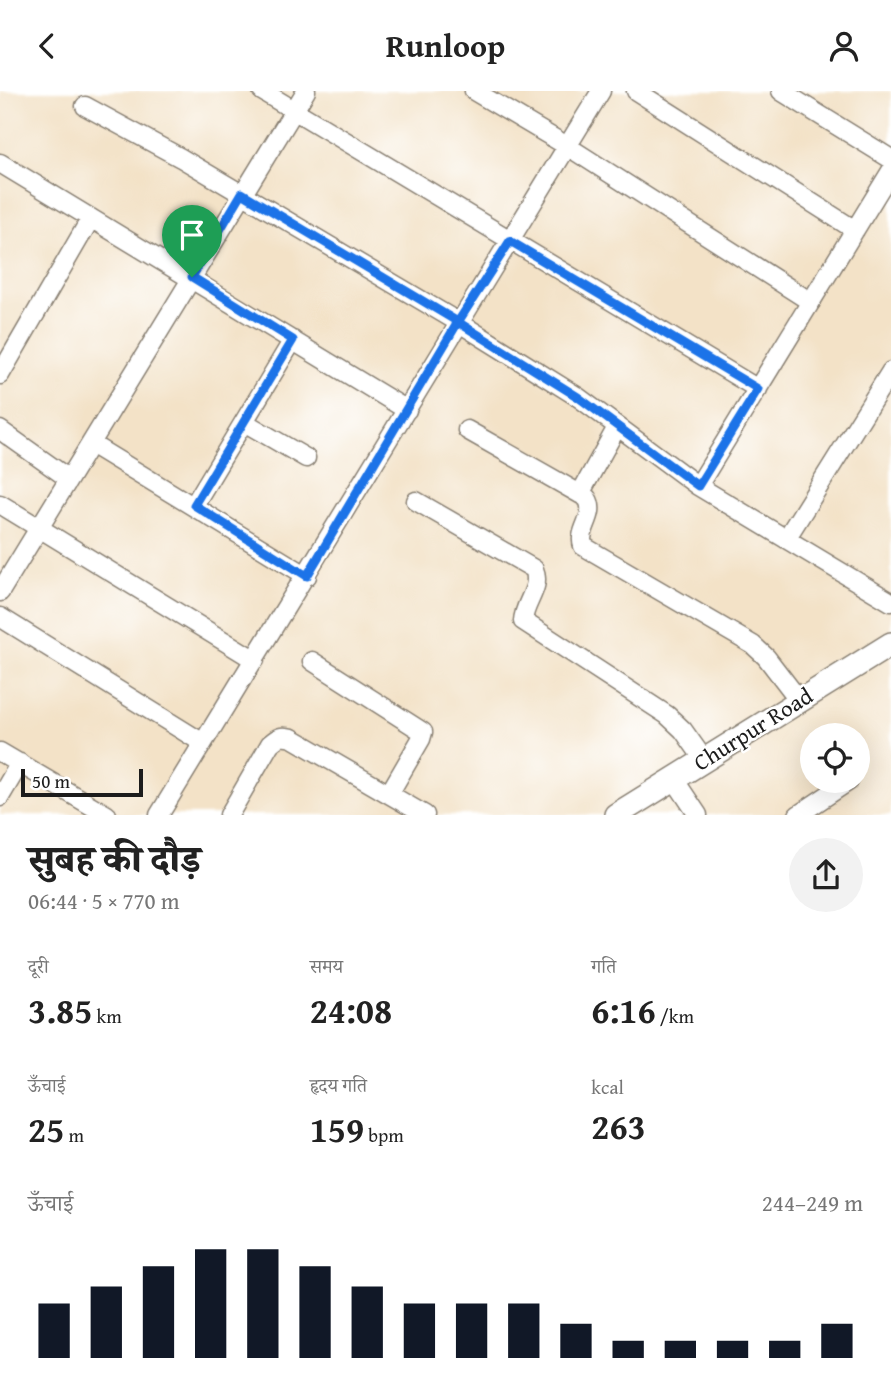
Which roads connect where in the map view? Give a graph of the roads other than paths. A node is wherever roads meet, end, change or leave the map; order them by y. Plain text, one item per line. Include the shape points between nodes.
1 (262, 91) edge
2 (306, 91) edge
3 (474, 91) edge
4 (601, 91) edge
5 (636, 91) edge
6 (781, 91) edge
7 (85, 106) dead end
8 (295, 109) junction
9 (567, 146) junction
10 (891, 159) edge
11 (0, 163) edge
12 (891, 171) edge
13 (242, 193) junction
14 (91, 218) junction
15 (855, 230) junction
16 (510, 241) junction
17 (192, 277) junction
18 (811, 302) junction
19 (458, 322) junction
20 (293, 340) junction
21 (891, 371) edge
22 (0, 375) edge
23 (758, 389) junction
24 (407, 410) junction
25 (244, 422) junction
26 (617, 427) junction
27 (0, 430) edge
28 (467, 430) dead end
29 (91, 444) junction
30 (306, 458) dead end
31 (69, 479) junction
32 (698, 486) junction
33 (580, 494) junction
34 (416, 501) dead end
35 (0, 504) edge
36 (194, 505) junction
37 (39, 527) junction
38 (786, 539) junction
39 (307, 576) junction
40 (0, 592) edge
41 (891, 602) edge
42 (0, 617) edge
43 (891, 644) edge
44 (255, 660) junction
45 (312, 661) dead end
46 (799, 700) junction
47 (203, 743) junction
48 (0, 752) edge
49 (705, 761) junction
50 (20, 763) junction
51 (674, 779) junction
52 (830, 793) edge
53 (389, 794) junction
54 (0, 797) edge
55 (107, 815) edge
56 (159, 815) edge
57 (229, 815) edge
58 (425, 815) edge
59 (616, 815) edge
60 (698, 815) edge
61 (798, 815) edge

1 - 8 street
2 - 8 street
3 - 9 street
4 - 9 street
5 - 15 street
6 - 10 street
7 - 13 street
8 - 13 street
8 - 16 street
9 - 16 street
9 - 18 street
11 - 14 street
12 - 15 street
13 - 17 street
13 - 19 street
14 - 17 street
14 - 22 street
15 - 18 street
16 - 19 street
16 - 23 street
17 - 20 street
17 - 29 street
18 - 23 street
19 - 24 street
19 - 26 street via 557,383
20 - 24 street
20 - 25 street
21 - 38 street
23 - 32 street
24 - 39 street
25 - 30 street
25 - 36 street
26 - 32 street
26 - 33 street
27 - 31 street
28 - 33 street
29 - 31 street
29 - 36 street
31 - 37 street
32 - 38 street
33 - 46 street via 587,498 591,511 580,541 583,546 753,645
34 - 49 street via 534,569 537,584 523,621 667,715
35 - 37 street
36 - 39 street
37 - 40 street
37 - 44 street
38 - 41 street
39 - 44 street
42 - 47 street
43 - 46 street, Churpur Road
44 - 47 street
45 - 53 street via 423,732
46 - 49 street, Churpur Road
47 - 56 street
48 - 50 street
49 - 51 street, Churpur Road
50 - 54 street
50 - 55 street
51 - 59 street, Churpur Road
51 - 60 street
52 - 61 street
53 - 57 street via 284,736 270,744
53 - 58 street

